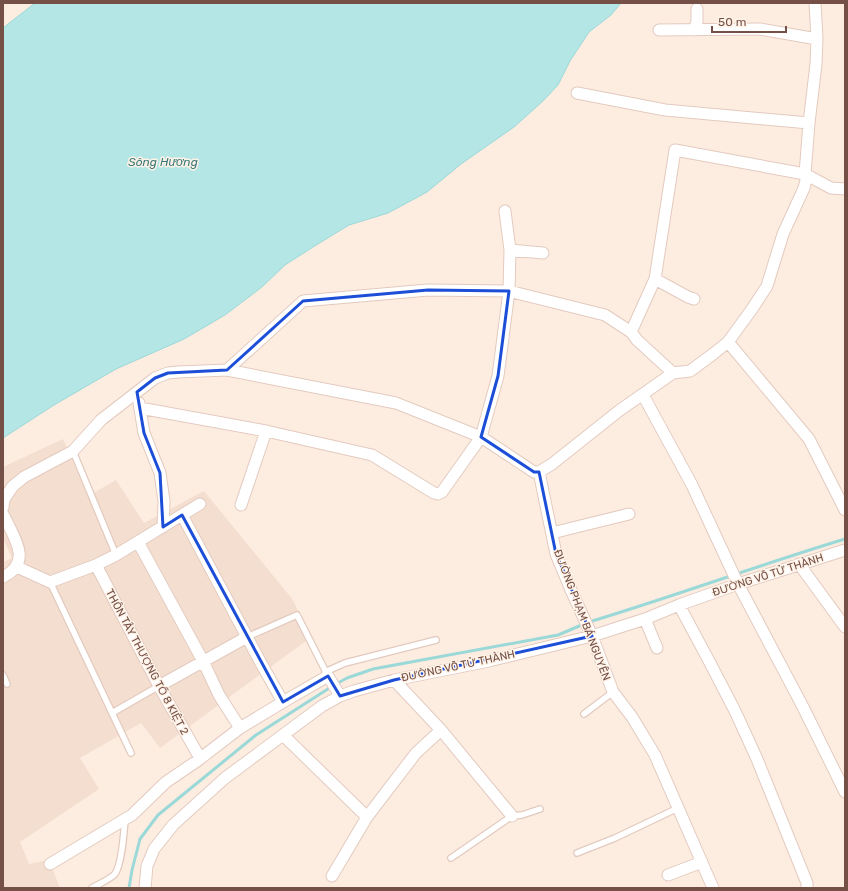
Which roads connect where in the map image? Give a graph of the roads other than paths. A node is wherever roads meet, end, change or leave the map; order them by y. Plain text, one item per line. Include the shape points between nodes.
1 (815, 3) edge
2 (697, 9) dead end
3 (660, 30) dead end
4 (694, 30) junction
5 (817, 39) junction
6 (576, 93) dead end
7 (809, 123) junction
8 (806, 175) junction
9 (845, 189) edge
10 (505, 212) dead end
11 (510, 250) junction
12 (543, 253) dead end
13 (655, 279) junction
14 (509, 291) junction
15 (694, 298) dead end
16 (631, 332) junction
17 (728, 342) junction
18 (227, 370) junction
19 (673, 373) junction
20 (137, 392) junction
21 (643, 395) junction
22 (140, 408) junction
23 (266, 431) junction
24 (481, 437) junction
25 (73, 451) junction
26 (539, 472) junction
27 (200, 504) dead end
28 (241, 505) dead end
29 (3, 507) edge
30 (845, 510) edge
31 (3, 514) edge
32 (629, 514) dead end
33 (182, 515) junction
34 (163, 527) junction
35 (552, 533) junction
36 (138, 542) junction
37 (845, 550) edge
38 (116, 555) junction
39 (799, 564) junction
40 (17, 566) junction
41 (96, 566) junction
42 (3, 577) edge
43 (50, 582) junction
44 (737, 582) junction
45 (679, 605) junction
46 (645, 619) junction
47 (845, 627) edge
48 (590, 633) junction
49 (247, 637) junction
50 (436, 640) dead end
51 (657, 648) dead end
52 (203, 662) junction
53 (327, 674) junction
54 (3, 675) edge
55 (394, 680) junction
56 (8, 684) dead end
57 (159, 686) junction
58 (337, 692) junction
59 (612, 692) junction
60 (283, 702) junction
61 (112, 713) junction
62 (584, 714) dead end
63 (240, 728) junction
64 (441, 730) junction
65 (283, 735) junction
66 (131, 753) dead end
67 (200, 758) junction
68 (845, 792) edge
69 (679, 808) junction
70 (540, 809) dead end
71 (512, 816) junction
72 (367, 817) junction
73 (125, 819) junction
74 (577, 853) dead end
75 (451, 858) dead end
76 (702, 862) junction
77 (50, 864) dead end
78 (668, 875) dead end
79 (332, 876) dead end
80 (92, 888) edge
81 (145, 888) edge
82 (713, 888) edge
83 (807, 888) edge

1 - 5 street
2 - 4 street
3 - 4 street
4 - 5 street via 760,29
5 - 7 street
6 - 7 street via 665,110
7 - 8 street
8 - 9 street via 831,188
8 - 13 street via 675,150
8 - 17 street via 804,188 783,234 767,286
10 - 11 street
11 - 12 street
11 - 14 street
13 - 15 street
13 - 16 street
14 - 16 street via 605,315
14 - 18 street via 428,290 303,301
14 - 24 street via 498,376
16 - 19 street
17 - 19 street via 690,371
17 - 30 street via 810,439
18 - 20 street via 168,373 155,378
18 - 24 street via 396,403
19 - 21 street
20 - 22 street
20 - 25 street via 101,420
21 - 26 street
21 - 44 street via 692,485
22 - 23 street
22 - 34 street via 144,433 160,473 164,501
23 - 24 street via 372,455 438,494
23 - 28 street
24 - 26 street via 534,472
25 - 29 street via 24,477 13,486 4,499
25 - 38 lane
26 - 35 street, ĐƯỜNG PHẠM BÁ NGUYÊN
27 - 33 street
31 - 40 street via 19,550
32 - 35 street
33 - 34 street
33 - 49 street
34 - 36 street
35 - 48 street, ĐƯỜNG PHẠM BÁ NGUYÊN via 556,554
36 - 38 street
36 - 52 street
37 - 39 street, ĐƯỜNG VÕ TỬ THÀNH
38 - 41 street
39 - 44 street, ĐƯỜNG VÕ TỬ THÀNH
39 - 47 street
40 - 42 street
40 - 43 street
41 - 43 street
41 - 57 street, THÔN TÂY THƯỢNG TỔ 8 KIỆT 2
43 - 61 lane
44 - 45 street, ĐƯỜNG VÕ TỬ THÀNH
44 - 68 street
45 - 46 street, ĐƯỜNG VÕ TỬ THÀNH
45 - 83 street via 754,752
46 - 48 street, ĐƯỜNG VÕ TỬ THÀNH
46 - 51 street
48 - 55 street, ĐƯỜNG VÕ TỬ THÀNH via 489,661
48 - 59 street, ĐƯỜNG PHẠM BÁ NGUYÊN
49 - 52 street
49 - 53 lane via 297,614
49 - 60 street
50 - 53 lane via 345,662
52 - 57 street
52 - 63 street via 219,695
53 - 58 street
53 - 60 street
54 - 56 lane
55 - 58 street, ĐƯỜNG VÕ TỬ THÀNH via 354,691
55 - 64 street
57 - 61 lane
57 - 67 street, THÔN TÂY THƯỢNG TỔ 8 KIỆT 2
58 - 65 street, ĐƯỜNG VÕ TỬ THÀNH
59 - 62 lane
59 - 69 street, ĐƯỜNG PHẠM BÁ NGUYÊN via 632,717 655,755
60 - 63 street
61 - 66 lane
63 - 67 street
64 - 71 street
64 - 72 street via 416,753
65 - 72 street
65 - 81 street, ĐƯỜNG VÕ TỬ THÀNH via 225,778 173,825 154,849 147,866
67 - 73 street via 166,782
69 - 74 lane
69 - 76 street, ĐƯỜNG PHẠM BÁ NGUYÊN
70 - 71 lane
71 - 75 lane
72 - 79 street
73 - 77 street
73 - 80 lane via 120,859 114,874
76 - 78 street
76 - 82 street, ĐƯỜNG PHẠM BÁ NGUYÊN

